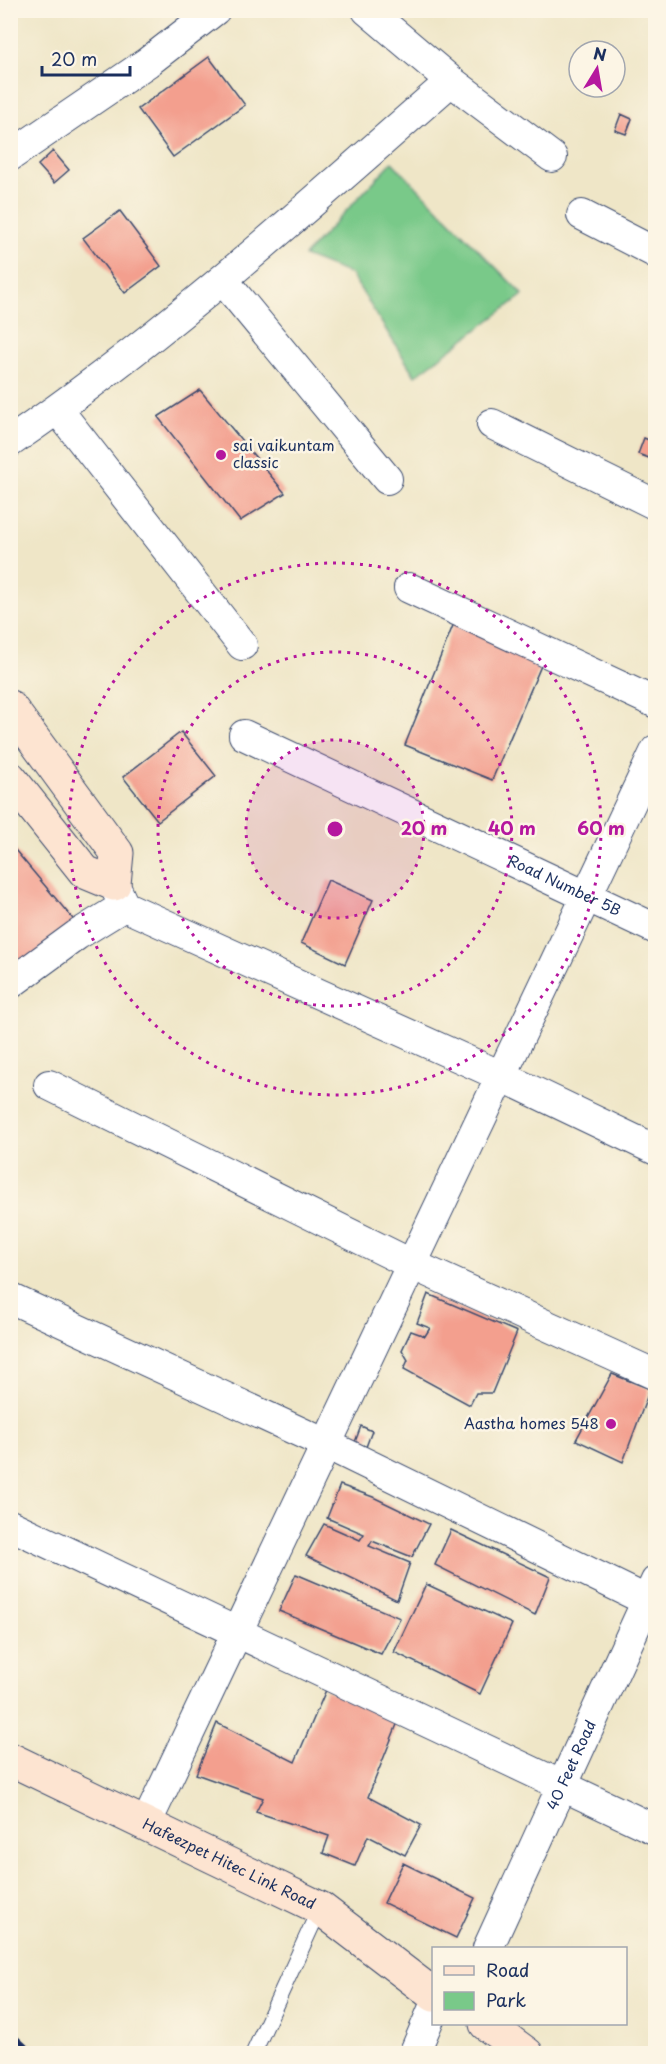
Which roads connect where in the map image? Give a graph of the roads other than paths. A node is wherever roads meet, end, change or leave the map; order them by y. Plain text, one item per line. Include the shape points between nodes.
1 (215, 10) edge
2 (367, 10) edge
3 (452, 81) junction
4 (10, 156) edge
5 (552, 157) dead end
6 (582, 215) dead end
7 (656, 254) edge
8 (223, 280) junction
9 (57, 410) junction
10 (492, 424) dead end
11 (10, 442) edge
12 (387, 479) dead end
13 (656, 504) edge
14 (409, 588) dead end
15 (242, 645) dead end
16 (656, 703) edge
17 (10, 707) edge
18 (244, 735) dead end
19 (656, 750) edge
20 (10, 778) edge
21 (119, 895) junction
22 (586, 896) junction
23 (656, 929) edge
24 (10, 984) edge
25 (501, 1076) junction
26 (49, 1085) dead end
27 (656, 1150) edge
28 (411, 1264) junction
29 (10, 1298) edge
30 (656, 1375) edge
31 (326, 1444) junction
32 (10, 1525) edge
33 (652, 1595) edge
34 (237, 1633) junction
35 (10, 1759) edge
36 (562, 1785) junction
37 (146, 1824) junction
38 (656, 1830) edge
39 (320, 1908) junction
40 (488, 1947) edge
41 (432, 1993) edge
42 (432, 2012) edge
43 (487, 2025) edge
44 (253, 2054) edge
45 (414, 2054) edge
46 (527, 2054) edge

1 - 4 street via 148,62
2 - 3 street
3 - 5 street
3 - 8 street
6 - 7 street
8 - 9 street
8 - 12 street
9 - 11 street
9 - 15 street
10 - 13 street
14 - 16 street
17 - 21 main road via 117,853
18 - 22 street, Road Number 5B
19 - 22 street
20 - 21 main road via 85,872
21 - 24 street via 77,935
21 - 25 street
22 - 23 street, Road Number 5B
22 - 25 street
25 - 27 street
25 - 28 street
26 - 28 street
28 - 30 street
28 - 31 street
29 - 31 street
31 - 33 street
31 - 34 street
32 - 34 street
33 - 36 street, 40 Feet Road
34 - 36 street
34 - 37 street
35 - 37 main road, Hafeezpet Hitec Link Road
36 - 38 street
36 - 40 street, 40 Feet Road
37 - 39 main road, Hafeezpet Hitec Link Road
39 - 41 main road, Hafeezpet Hitec Link Road
39 - 44 lane
42 - 45 street
43 - 46 main road

